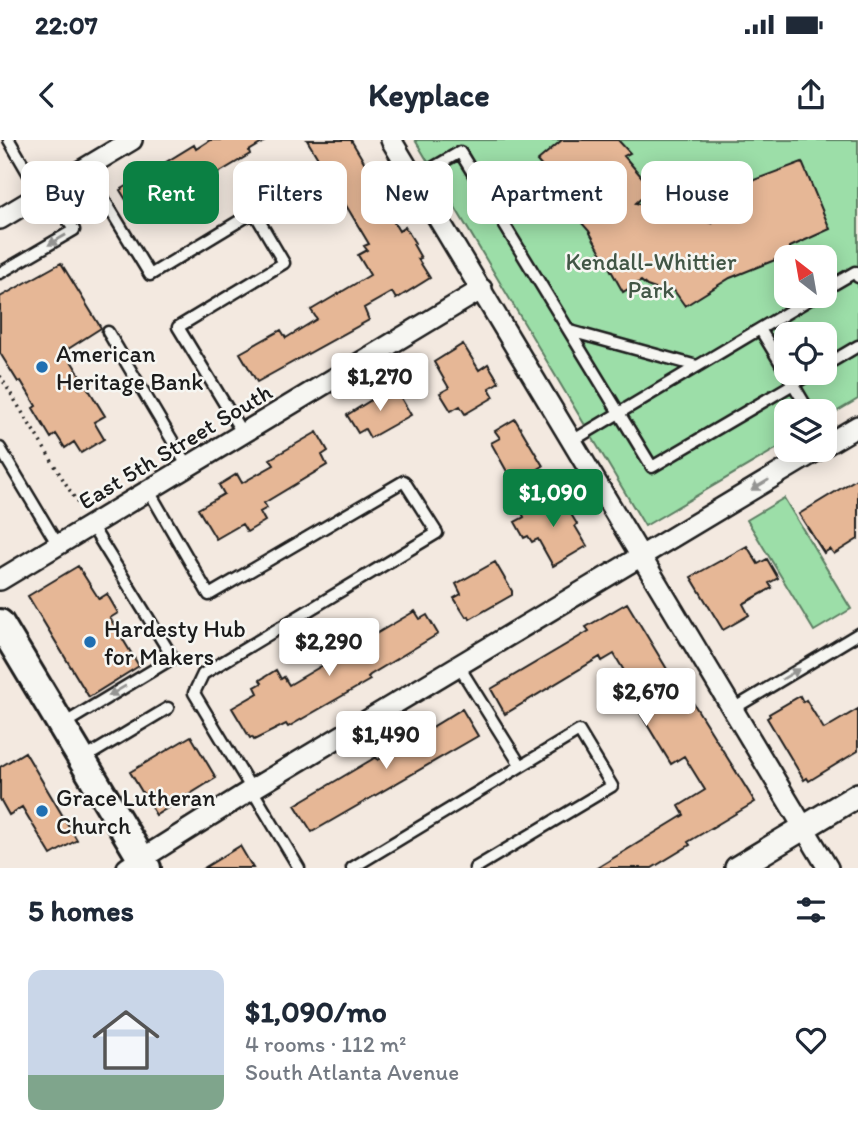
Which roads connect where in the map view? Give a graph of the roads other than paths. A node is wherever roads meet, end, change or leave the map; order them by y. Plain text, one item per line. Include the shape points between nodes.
1 (9, 140) edge
2 (132, 140) edge
3 (391, 140) edge
4 (24, 161) edge
5 (97, 161) edge
6 (404, 161) edge
7 (444, 161) edge
8 (21, 206) edge
9 (109, 208) edge
10 (0, 219) edge
11 (69, 224) edge
12 (443, 224) edge
13 (0, 273) edge
14 (858, 276) edge
15 (837, 282) edge
16 (482, 289) junction
17 (795, 308) edge
18 (760, 329) junction
19 (570, 331) junction
20 (108, 332) dead end
21 (858, 346) edge
22 (774, 352) edge
23 (837, 358) edge
24 (697, 366) junction
25 (791, 385) edge
26 (620, 412) junction
27 (858, 426) edge
28 (243, 434) junction
29 (837, 437) edge
30 (572, 441) junction
31 (0, 448) edge
32 (795, 462) edge
33 (189, 467) junction
34 (149, 491) junction
35 (91, 525) junction
36 (58, 545) junction
37 (641, 556) junction
38 (0, 580) edge
39 (0, 623) edge
40 (858, 634) edge
41 (458, 665) junction
42 (168, 708) dead end
43 (733, 709) junction
44 (61, 725) junction
45 (82, 760) junction
46 (520, 766) junction
47 (251, 790) junction
48 (858, 795) edge
49 (804, 828) junction
50 (138, 865) edge
51 (299, 868) edge
52 (352, 868) edge
53 (475, 868) edge
54 (737, 868) edge
55 (828, 868) edge

1 - 4 lane
2 - 5 street
3 - 6 street
7 - 19 lane via 460,152
8 - 10 street
9 - 28 lane via 150,275 254,212 284,262 178,327
11 -> 13 lane via 74,230
12 - 16 street
14 - 15 lane via 855,272
16 - 28 street, East 5th Street South
16 - 30 street
17 - 18 lane
18 - 22 lane
18 - 24 lane
19 - 24 lane
19 - 26 lane
20 - 33 lane
21 - 23 lane
24 - 26 lane
25 - 26 lane via 653,467
26 - 30 lane
27 - 29 street
28 - 33 street, East 5th Street South
30 - 37 street
31 - 36 lane
32 -> 37 street
33 - 34 street, East 5th Street South
34 - 35 street, East 5th Street South
34 - 47 lane via 209,594 404,481 437,533 203,674 194,693
35 - 36 street, East 5th Street South
35 -> 44 lane via 173,658
36 - 38 street, East 5th Street South
37 - 41 street
37 - 43 street
39 - 44 main road
43 -> 40 lane
41 - 46 lane
41 - 47 street
42 - 45 lane
43 - 49 street
44 - 45 main road
45 - 50 main road
46 - 52 lane
46 - 53 lane via 579,731 612,786
47 - 50 street
47 - 51 lane
48 - 49 street
49 - 54 street
49 - 55 street

